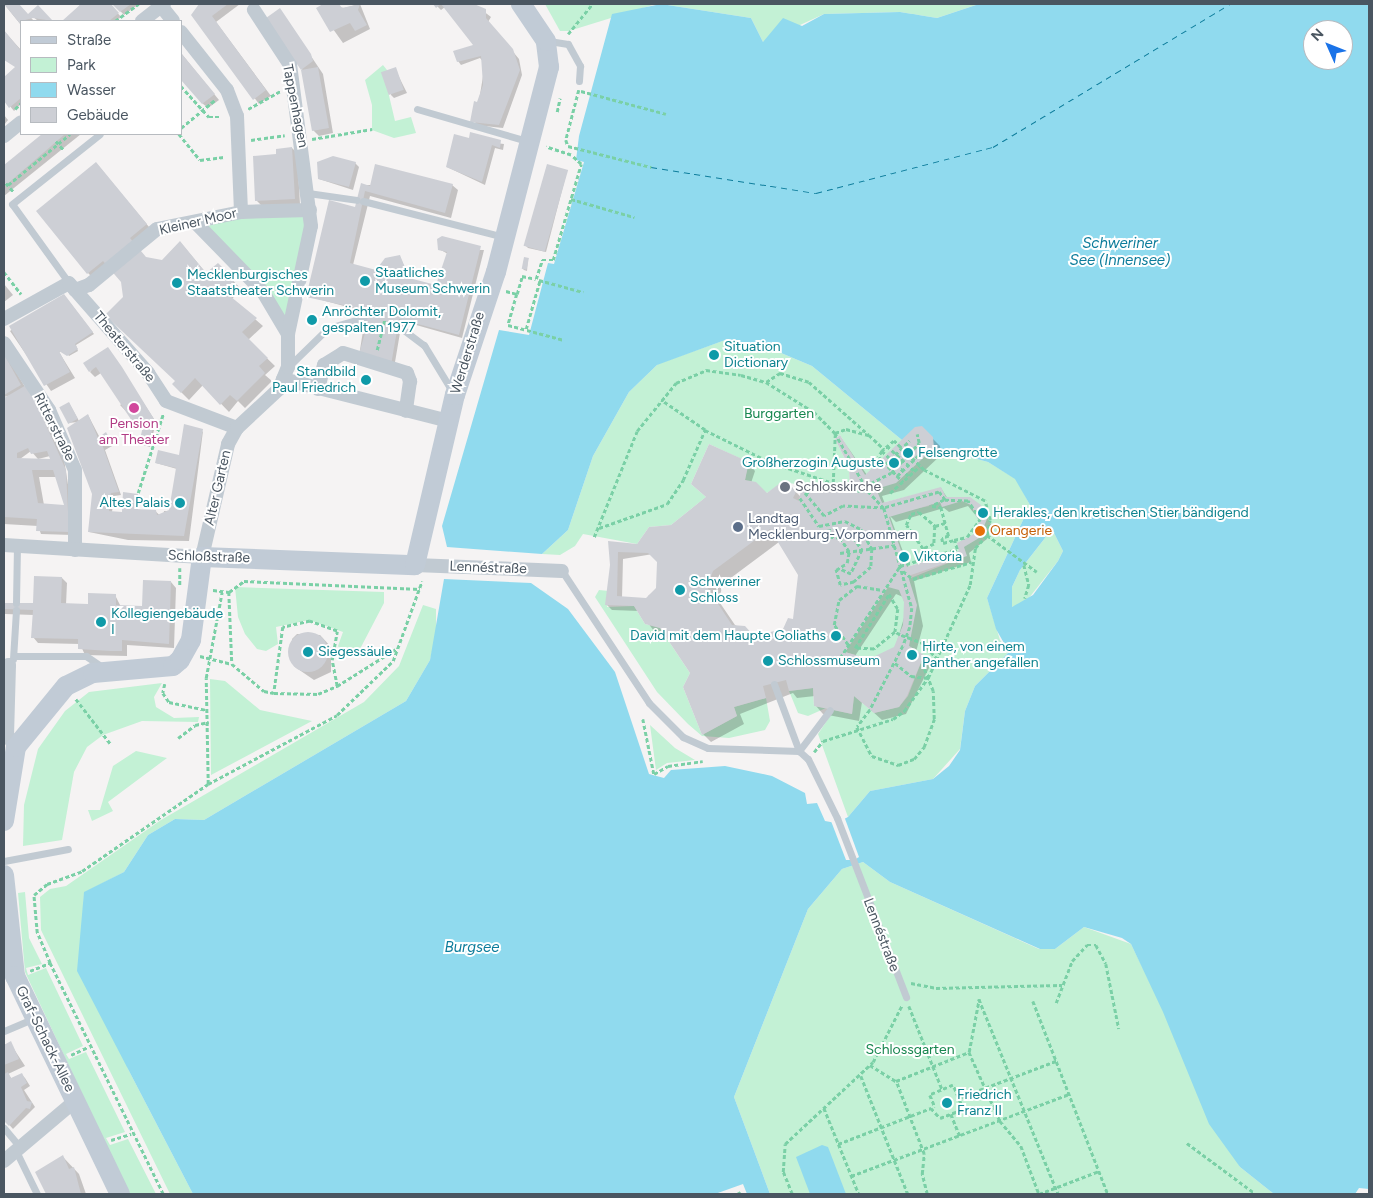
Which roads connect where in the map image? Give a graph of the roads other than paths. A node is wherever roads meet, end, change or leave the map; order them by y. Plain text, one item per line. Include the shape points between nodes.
1 (521, 4) edge
2 (162, 5) edge
3 (254, 10) dead end
4 (143, 20) edge
5 (172, 20) edge
6 (182, 33) edge
7 (553, 42) junction
8 (579, 81) road end
9 (417, 109) dead end
10 (20, 123) edge
11 (99, 135) edge
12 (4, 136) edge
13 (538, 145) junction
14 (308, 193) junction
15 (310, 210) junction
16 (241, 212) junction
17 (195, 222) junction
18 (505, 237) junction
19 (72, 287) junction
20 (4, 318) edge
21 (364, 318) dead end
22 (397, 325) dead end
23 (288, 334) junction
24 (4, 343) edge
25 (285, 373) junction
26 (318, 389) junction
27 (455, 395) junction
28 (406, 411) junction
29 (449, 421) junction
30 (237, 428) junction
31 (10, 545) edge
32 (75, 550) junction
33 (202, 557) junction
34 (419, 570) junction
35 (562, 571) joint
36 (9, 662) edge
37 (106, 670) junction
38 (774, 684) dead end
39 (830, 710) dead end
40 (16, 747) junction
41 (799, 751) junction
42 (4, 821) edge
43 (68, 849) dead end
44 (4, 861) edge
45 (4, 875) edge
46 (6, 954) edge
47 (906, 998) road end
48 (35, 1018) junction
49 (4, 1031) edge
50 (75, 1101) junction
51 (4, 1128) edge
52 (18, 1149) junction
53 (4, 1161) edge
54 (37, 1194) edge
55 (120, 1194) edge

1 - 7 street, Werderstraße
2 - 4 street
2 - 5 street
3 - 14 street, Tappenhagen via 290,65
6 - 16 street via 227,90 237,116
7 - 8 lane via 568,44 575,54
7 - 13 street, Werderstraße
9 - 13 lane
10 - 12 street
11 - 19 lane via 12,204
13 - 18 street, Werderstraße
14 - 15 street, Tappenhagen
14 - 18 lane via 360,200
15 - 16 street, Kleiner Moor
15 - 23 street, Tappenhagen via 311,226
16 - 17 street, Kleiner Moor
17 - 19 street, Kleiner Moor via 158,228 89,285
17 - 23 street via 262,292
18 - 27 street, Werderstraße
19 - 20 street, Kleiner Moor
19 - 30 street, Theaterstraße via 148,373 166,401
21 - 25 lane via 328,328 311,340
22 - 27 lane via 424,345
23 - 25 street
24 - 32 street, Ritterstraße via 17,368 49,410 75,470
25 - 26 street
25 - 30 street, Alter Garten via 280,389
26 - 28 street
26 - 28 street via 324,365 336,354 374,361 407,373 410,381
27 - 29 street, Werderstraße
28 - 29 street
29 - 34 street, Werderstraße
30 - 33 street, Alter Garten via 228,444
31 - 32 street, Schloßstraße
31 - 36 lane via 16,606
32 - 33 street, Schloßstraße
33 - 34 street, Schloßstraße
33 - 37 street via 191,640 185,654 173,666
34 - 35 street, Lennéstraße via 445,566
35 - 41 lane via 649,703 683,737 708,748 730,751
36 - 37 lane via 86,656
36 - 40 street via 6,735
37 - 40 street via 66,686
38 - 41 lane
39 - 41 lane
40 - 42 street
41 - 47 lane, Lennéstraße via 808,759 837,818
43 - 44 lane
45 - 46 street, Graf-Schack-Allee
46 - 48 street, Graf-Schack-Allee
48 - 49 lane
48 - 50 street, Graf-Schack-Allee
50 - 52 street
50 - 55 street, Graf-Schack-Allee
51 - 52 lane
52 - 53 street
52 - 54 lane

